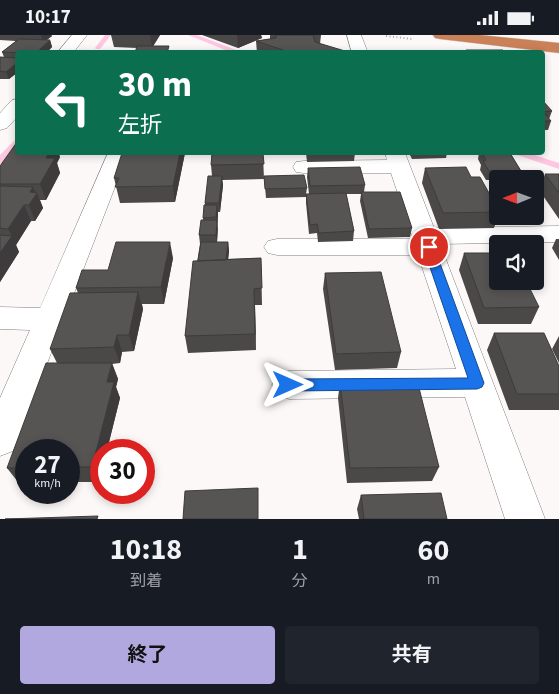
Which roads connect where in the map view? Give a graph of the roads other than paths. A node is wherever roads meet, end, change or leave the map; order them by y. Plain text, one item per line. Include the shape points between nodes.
1 (80, 35) edge
2 (354, 35) edge
3 (440, 35) edge
4 (545, 35) edge
5 (559, 37) edge
6 (559, 48) edge
7 (67, 50) edge
8 (359, 50) edge
9 (15, 107) edge
10 (0, 124) edge
11 (117, 155) edge
12 (397, 159) edge
13 (304, 167) dead end
14 (559, 234) edge
15 (427, 241) junction
16 (277, 247) dead end
17 (0, 318) edge
18 (49, 319) junction
19 (477, 383) junction
20 (288, 385) dead end
21 (0, 439) edge
22 (525, 519) edge

1 - 7 street
2 - 8 street
3 - 6 highway
4 - 5 highway
9 - 10 street
11 - 18 street
12 - 13 street
12 - 15 street
14 - 15 street
15 - 16 street
15 - 19 street
17 - 18 street
18 - 21 street
19 - 20 street
19 - 22 street

